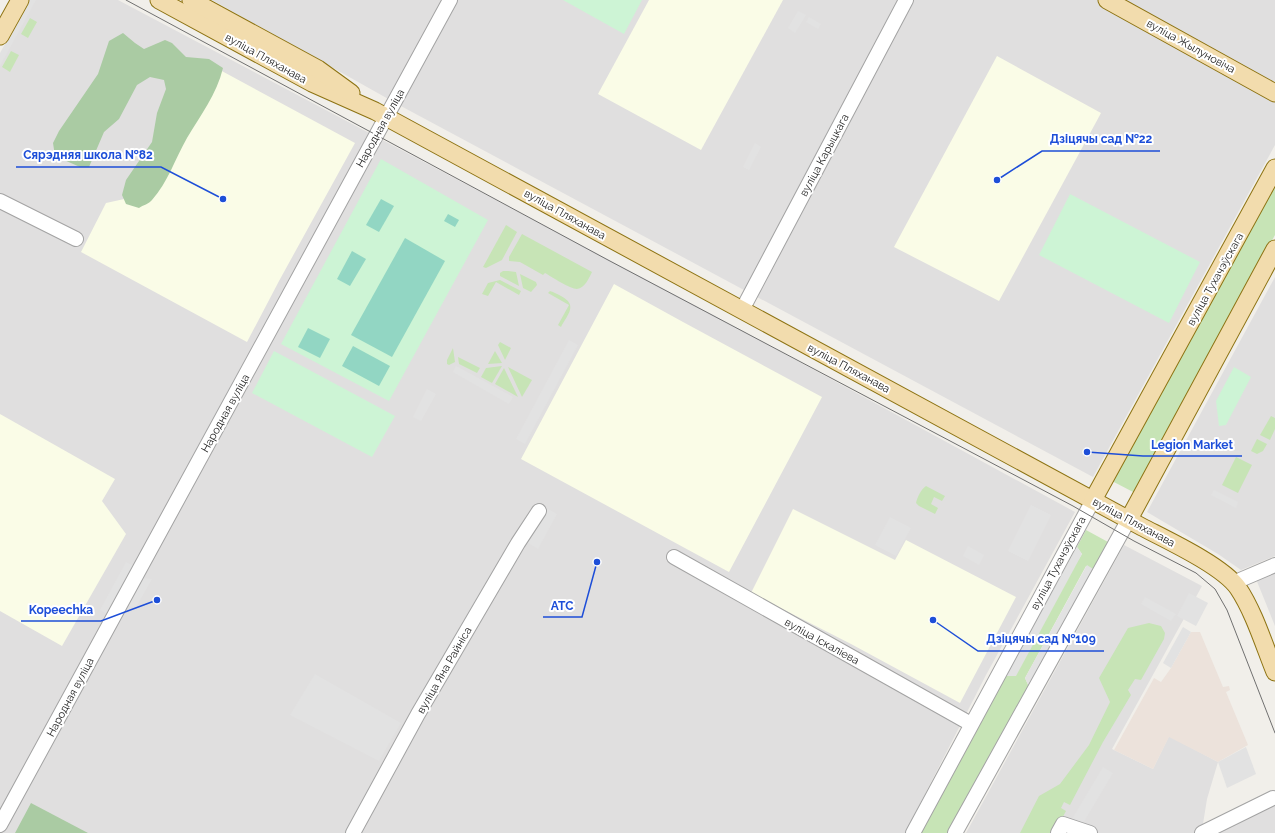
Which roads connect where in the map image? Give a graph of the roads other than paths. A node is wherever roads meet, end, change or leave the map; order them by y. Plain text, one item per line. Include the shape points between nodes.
1 (20, 0) edge
2 (159, 0) edge
3 (191, 0) edge
4 (450, 0) edge
5 (906, 0) edge
6 (1107, 0) edge
7 (0, 36) edge
8 (1275, 92) edge
9 (381, 114) junction
10 (1275, 168) edge
11 (0, 201) edge
12 (76, 239) dead end
13 (1275, 249) edge
14 (742, 310) junction
15 (1093, 500) junction
16 (539, 511) dead end
17 (1129, 519) junction
18 (674, 557) dead end
19 (1275, 565) edge
20 (1233, 583) junction
21 (1275, 672) edge
22 (971, 724) junction
23 (1273, 798) dead end
24 (0, 825) edge
25 (353, 833) edge
26 (913, 833) edge
27 (955, 833) edge
28 (1058, 833) edge
29 (1090, 833) edge
30 (1202, 833) edge

1 - 7 main road
2 - 9 main road, вуліца Пляханава via 312,83
3 - 9 main road, вуліца Пляханава via 318,69
4 - 9 street, Народная вуліца
5 - 14 street, вуліца Карыцкага
6 - 8 main road, вуліца Жылуновіча
9 - 14 main road, вуліца Пляханава
9 - 24 street, Народная вуліца
10 - 15 main road, вуліца Тухачэўскага
11 - 12 street
13 - 17 main road
14 - 15 main road, вуліца Пляханава
15 - 17 main road, вуліца Пляханава
15 - 22 street, вуліца Тухачэўскага
16 - 25 street, вуліца Яна Райніса via 422,707
17 - 20 main road, вуліца Пляханава via 1209,564
17 - 27 street
18 - 22 street, вуліца Іскаліева
19 - 20 street
20 - 21 main road, вуліца Пляханава via 1247,604
22 - 26 street, вуліца Тухачэўскага
23 - 30 street
28 - 29 street via 1063,824

